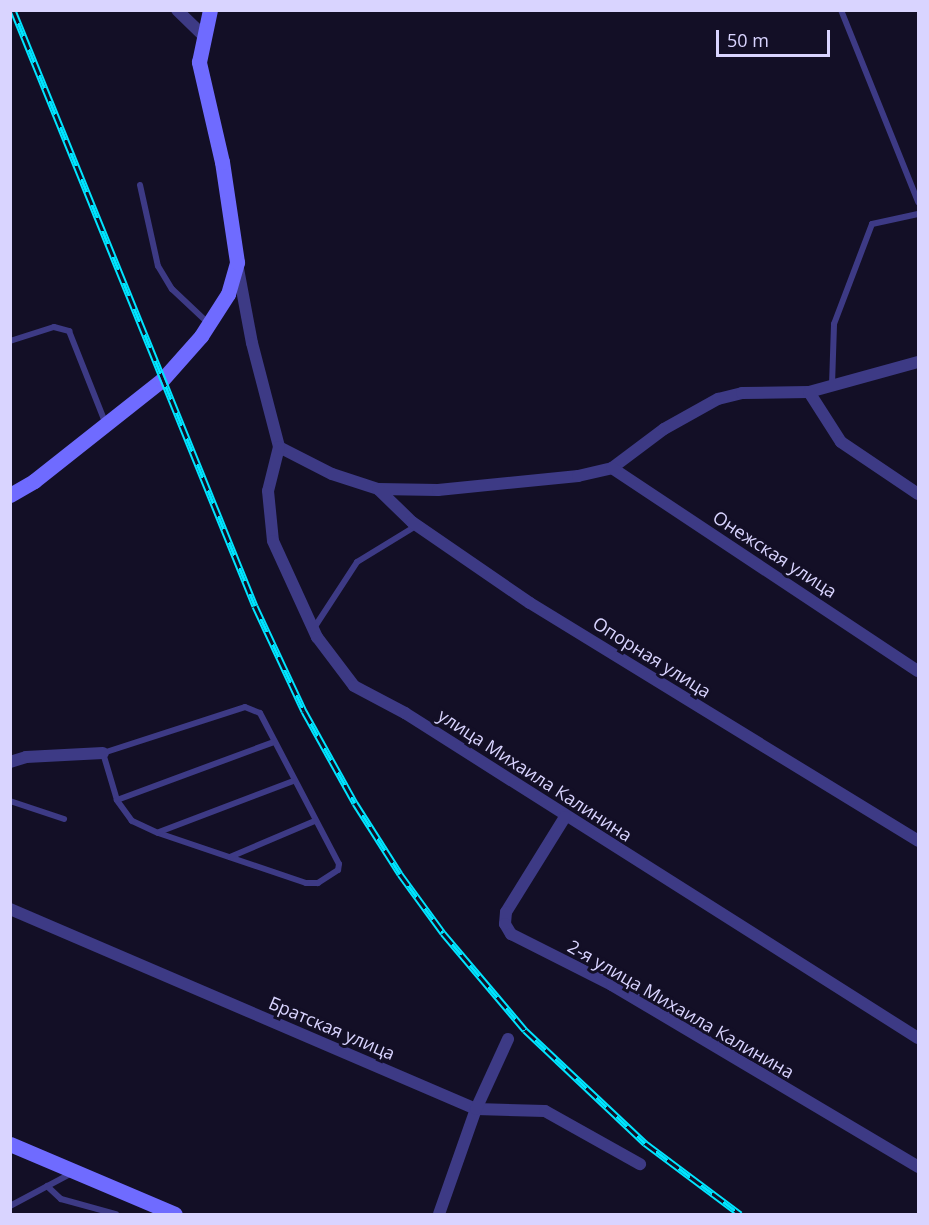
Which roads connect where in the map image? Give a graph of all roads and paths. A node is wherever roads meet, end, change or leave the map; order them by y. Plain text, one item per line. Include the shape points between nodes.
1 (177, 10) edge
2 (210, 10) edge
3 (841, 10) edge
4 (202, 34) junction
5 (140, 185) dead end
6 (918, 202) edge
7 (918, 214) edge
8 (237, 262) junction
9 (209, 324) junction
10 (10, 341) edge
11 (918, 362) edge
12 (832, 387) junction
13 (808, 392) junction
14 (106, 426) junction
15 (279, 447) junction
16 (612, 468) junction
17 (378, 489) junction
18 (918, 494) edge
19 (10, 495) edge
20 (417, 526) junction
21 (313, 629) junction
22 (918, 671) edge
23 (274, 742) junction
24 (103, 753) junction
25 (10, 762) edge
26 (293, 781) junction
27 (117, 800) junction
28 (10, 801) edge
29 (565, 817) junction
30 (64, 819) dead end
31 (315, 821) junction
32 (158, 832) junction
33 (918, 841) edge
34 (229, 857) junction
35 (10, 909) edge
36 (918, 1038) edge
37 (508, 1039) dead end
38 (476, 1109) junction
39 (10, 1144) edge
40 (640, 1164) dead end
41 (918, 1167) edge
42 (75, 1172) junction
43 (47, 1186) junction
44 (10, 1206) edge
45 (442, 1214) edge
46 (116, 1215) edge
47 (175, 1215) edge

1 - 4 street
2 - 4 main road
3 - 6 lane
4 - 8 main road via 199,62 222,162
5 - 9 lane via 161,272 180,298
7 - 12 lane via 872,224 834,324
8 - 9 main road via 228,294
8 - 15 street via 252,343
9 - 14 main road via 162,380
10 - 14 lane via 54,327 69,331
11 - 12 street
12 - 13 street
13 - 16 street via 742,393 718,399 664,429
13 - 18 street via 841,442
14 - 19 main road
15 - 17 street via 332,474
15 - 21 street, улица Михаила Калинина via 268,491 273,541
16 - 17 street via 578,476 438,490
16 - 22 street, Онежская улица
17 - 20 street, Опорная улица
20 - 21 lane via 357,562
20 - 33 street, Опорная улица via 530,603
21 - 29 street, улица Михаила Калинина via 329,657 354,686 405,713
23 - 24 lane via 260,712 245,707
23 - 26 lane
23 - 27 lane
24 - 25 street via 26,757
24 - 27 lane
26 - 31 lane
26 - 32 lane
27 - 32 lane via 132,821
28 - 30 lane
29 - 36 street, улица Михаила Калинина
29 - 41 street, 2-я улица Михаила Калинина via 506,912 505,924 511,934 620,990
31 - 34 lane
31 - 34 lane via 339,864 338,870 318,882 306,883
32 - 34 lane
35 - 38 street, Братская улица
37 - 38 street
38 - 40 street, Братская улица via 545,1111
38 - 45 street
39 - 42 main road
42 - 43 lane
42 - 47 main road
43 - 44 lane
43 - 46 lane via 70,1203

